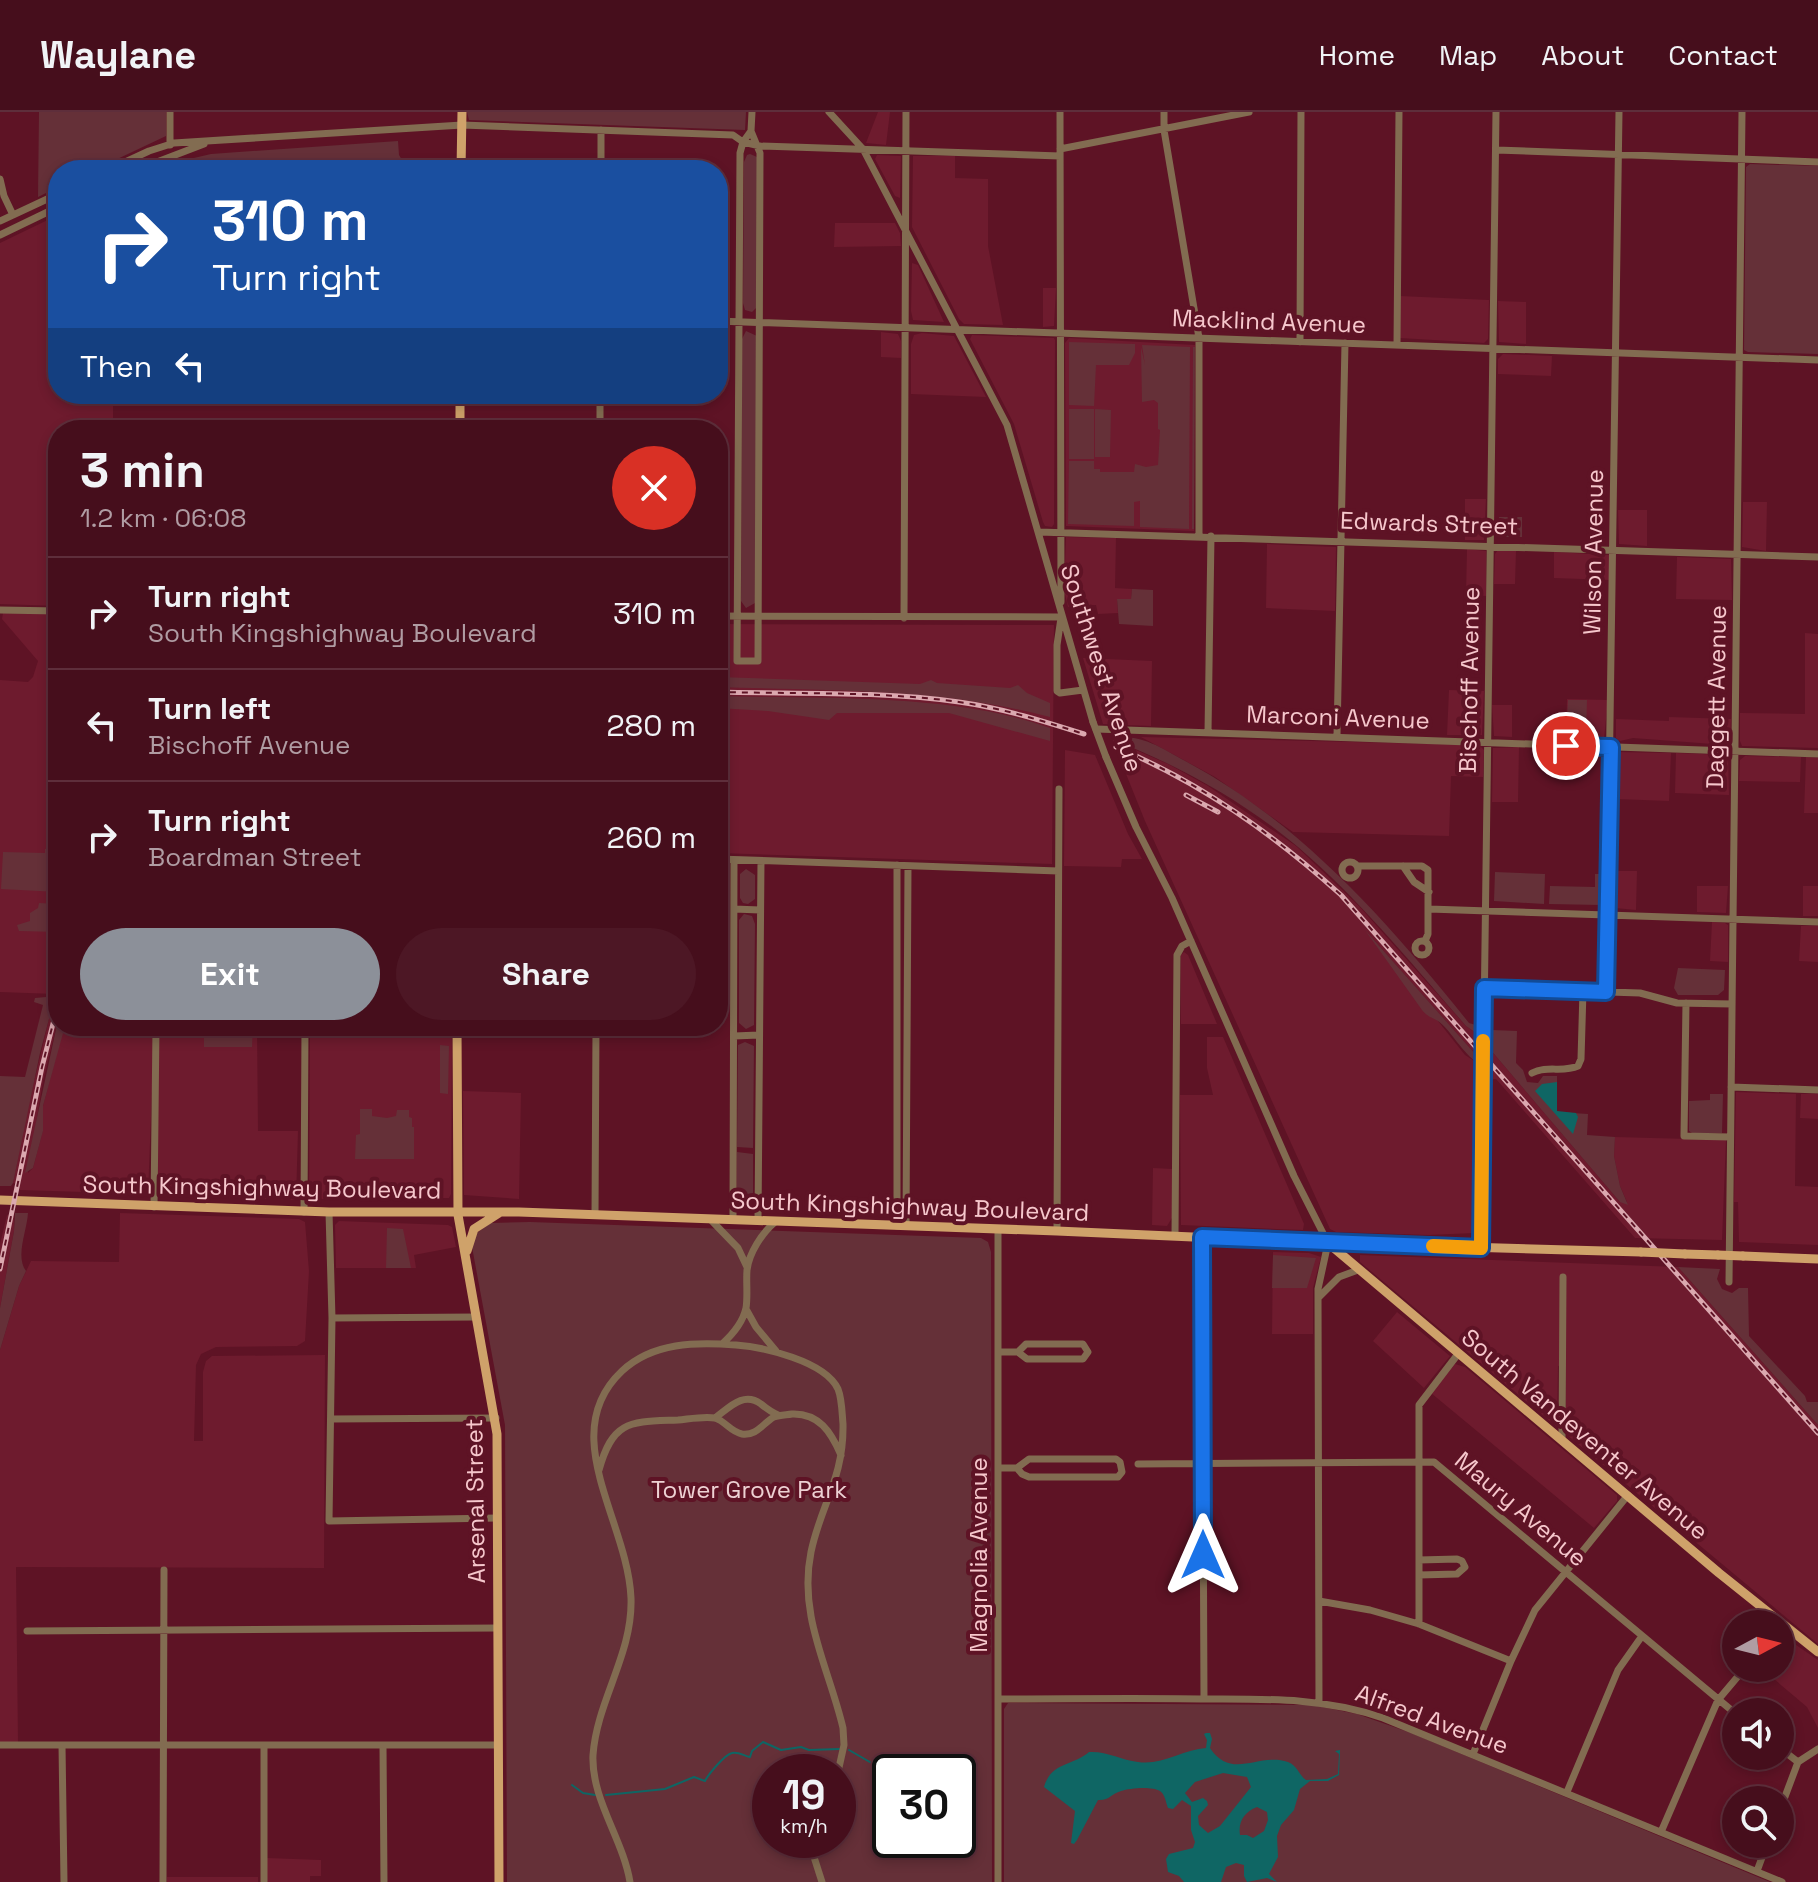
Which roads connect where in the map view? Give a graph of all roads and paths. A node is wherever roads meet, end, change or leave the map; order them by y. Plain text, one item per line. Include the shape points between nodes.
1 (170, 112) edge
2 (462, 112) edge
3 (752, 112) edge
4 (829, 112) edge
5 (906, 112) edge
6 (1060, 112) edge
7 (1164, 112) edge
8 (1249, 112) edge
9 (1301, 112) edge
10 (1399, 112) edge
11 (1496, 112) edge
12 (1619, 112) edge
13 (1742, 112) edge
14 (462, 125) junction
15 (601, 130) junction
16 (1164, 130) junction
17 (751, 131) junction
18 (743, 142) junction
19 (210, 143) junction
20 (170, 144) junction
21 (758, 145) junction
22 (863, 149) junction
23 (906, 150) junction
24 (1496, 150) junction
25 (1060, 153) junction
26 (1618, 154) junction
27 (170, 156) junction
28 (1742, 159) junction
29 (132, 160) edge
30 (160, 160) edge
31 (461, 160) edge
32 (601, 160) edge
33 (1818, 162) edge
34 (0, 179) edge
35 (48, 199) edge
36 (48, 212) edge
37 (13, 215) junction
38 (0, 221) edge
39 (906, 231) junction
40 (0, 235) edge
41 (728, 321) edge
42 (739, 322) junction
43 (760, 323) junction
44 (907, 328) junction
45 (958, 330) junction
46 (1060, 333) junction
47 (1199, 338) junction
48 (1300, 342) junction
49 (1345, 343) junction
50 (1397, 345) junction
51 (1493, 348) junction
52 (1616, 353) junction
53 (1740, 357) junction
54 (1818, 360) edge
55 (1039, 532) junction
56 (1060, 532) junction
57 (1199, 536) junction
58 (1211, 536) junction
59 (1340, 541) junction
60 (1491, 545) junction
61 (1613, 549) junction
62 (1738, 554) junction
63 (1818, 557) edge
64 (0, 610) edge
65 (48, 611) edge
66 (728, 616) edge
67 (737, 616) junction
68 (758, 616) junction
69 (1061, 617) junction
70 (904, 618) junction
71 (1083, 690) junction
72 (1094, 725) junction
73 (1208, 732) junction
74 (1337, 736) junction
75 (1488, 743) junction
76 (1611, 747) junction
77 (1736, 751) junction
78 (1818, 754) edge
79 (1059, 789) dead end
80 (728, 860) edge
81 (734, 860) junction
82 (761, 861) junction
83 (897, 865) junction
84 (1401, 865) junction
85 (908, 866) junction
86 (1357, 866) dead end
87 (1058, 871) junction
88 (1429, 892) junction
89 (734, 909) junction
90 (1429, 909) junction
91 (1485, 909) junction
92 (760, 910) junction
93 (1608, 914) junction
94 (1733, 918) junction
95 (1818, 922) edge
96 (1191, 941) junction
97 (1425, 941) dead end
98 (1484, 988) junction
99 (1583, 991) junction
100 (1606, 992) junction
101 (1686, 1003) junction
102 (1732, 1004) junction
103 (897, 1033) junction
104 (907, 1033) junction
105 (759, 1035) junction
106 (156, 1036) edge
107 (305, 1036) edge
108 (457, 1036) edge
109 (596, 1036) edge
110 (734, 1036) junction
111 (1532, 1073) dead end
112 (1731, 1087) junction
113 (1818, 1090) edge
114 (1730, 1137) junction
115 (0, 1200) edge
116 (154, 1207) junction
117 (304, 1212) junction
118 (329, 1212) junction
119 (458, 1212) junction
120 (500, 1212) junction
121 (595, 1215) junction
122 (710, 1219) junction
123 (733, 1220) junction
124 (758, 1221) junction
125 (775, 1222) junction
126 (901, 1226) junction
127 (998, 1229) junction
128 (1057, 1231) junction
129 (1175, 1236) junction
130 (1202, 1237) junction
131 (1328, 1243) junction
132 (1481, 1248) junction
133 (466, 1259) junction
134 (1818, 1259) edge
135 (747, 1267) junction
136 (1358, 1270) junction
137 (1563, 1277) dead end
138 (1729, 1282) dead end
139 (1319, 1297) junction
140 (746, 1309) junction
141 (476, 1317) junction
142 (332, 1318) junction
143 (722, 1344) junction
144 (776, 1351) junction
145 (998, 1352) junction
146 (1018, 1352) junction
147 (1458, 1354) junction
148 (778, 1415) junction
149 (496, 1418) junction
150 (715, 1418) junction
151 (331, 1419) junction
152 (1562, 1440) junction
153 (841, 1457) junction
154 (1417, 1462) junction
155 (1319, 1463) junction
156 (1138, 1464) dead end
157 (1203, 1464) junction
158 (998, 1468) junction
159 (1017, 1468) junction
160 (598, 1472) junction
161 (1628, 1495) junction
162 (497, 1518) junction
163 (1419, 1560) junction
164 (164, 1570) dead end
165 (1565, 1573) junction
166 (1419, 1575) junction
167 (1319, 1601) junction
168 (1763, 1610) edge
169 (1419, 1624) junction
170 (498, 1628) junction
171 (164, 1630) junction
172 (27, 1631) dead end
173 (1794, 1634) edge
174 (1642, 1636) junction
175 (1818, 1652) edge
176 (1511, 1661) junction
177 (1733, 1682) edge
178 (998, 1699) junction
179 (1204, 1699) junction
180 (1718, 1700) junction
181 (1319, 1702) junction
182 (1722, 1703) edge
183 (0, 1745) edge
184 (62, 1745) junction
185 (164, 1745) junction
186 (264, 1745) junction
187 (383, 1745) junction
188 (498, 1745) junction
189 (1818, 1749) edge
190 (842, 1754) edge
191 (1473, 1754) junction
192 (1794, 1759) edge
193 (1798, 1762) junction
194 (1789, 1786) edge
195 (1567, 1792) junction
196 (1661, 1832) junction
197 (814, 1858) edge
198 (1762, 1858) edge
199 (1757, 1871) junction
200 (64, 1882) edge
201 (163, 1882) edge
202 (264, 1882) edge
203 (384, 1882) edge
204 (499, 1882) edge
205 (630, 1882) edge
206 (822, 1882) edge
207 (998, 1882) edge
208 (1782, 1882) edge

1 - 20 street
2 - 14 main road
3 - 17 street
4 - 22 street, Southwest Avenue
5 - 23 street
6 - 25 street
7 - 16 street
8 - 16 street
9 - 48 street
10 - 50 street
11 - 24 street, Bischoff Avenue
12 - 26 street, Wilson Avenue
13 - 28 street, Daggett Avenue
14 - 15 street
14 - 19 street
14 - 31 main road
15 - 18 street via 733,135
15 - 32 street
16 - 25 street
16 - 47 street
17 - 18 street
17 - 21 street
18 - 21 street
18 - 42 street
19 - 20 street
19 - 27 street
20 - 27 street
20 - 29 street
21 - 22 street
21 - 43 street
22 - 23 street
22 - 39 street, Southwest Avenue
23 - 25 street
23 - 39 street
24 - 26 street
24 - 51 street, Bischoff Avenue
25 - 46 street
26 - 28 street
26 - 52 street, Wilson Avenue
27 - 30 street
28 - 33 street
28 - 53 street, Daggett Avenue
34 - 37 street
35 - 37 street
36 - 40 street
37 - 38 street
39 - 44 street
39 - 45 street, Southwest Avenue
41 - 42 street, Macklind Avenue
42 - 43 street, Macklind Avenue
42 - 67 street
43 - 44 street, Macklind Avenue
43 - 68 street
44 - 45 street, Macklind Avenue
44 - 70 street
45 - 46 street, Macklind Avenue
45 - 55 street, Southwest Avenue via 1007,425
46 - 47 street, Macklind Avenue
46 - 56 street
47 - 48 street, Macklind Avenue
47 - 57 street
48 - 49 street, Macklind Avenue
49 - 50 street, Macklind Avenue
49 - 59 street
50 - 51 street, Macklind Avenue
51 - 52 street, Macklind Avenue
51 - 60 street, Bischoff Avenue
52 - 53 street, Macklind Avenue
52 - 61 street, Wilson Avenue
53 - 54 street, Macklind Avenue
53 - 62 street, Daggett Avenue
55 - 56 street, Edwards Street
55 - 69 street, Southwest Avenue
56 - 57 street, Edwards Street
56 - 69 street
57 - 58 street, Edwards Street
58 - 59 street, Edwards Street
58 - 73 street
59 - 60 street, Edwards Street
59 - 74 street
60 - 61 street, Edwards Street
60 - 75 street, Bischoff Avenue
61 - 62 street, Edwards Street
61 - 76 street, Wilson Avenue
62 - 63 street, Edwards Street
62 - 77 street, Daggett Avenue
64 - 65 street
66 - 67 street
67 - 68 street
67 - 68 street via 737,661 758,661
68 - 70 street
69 - 70 street
69 - 71 street, Southwest Avenue
69 - 71 street via 1057,691
71 - 72 street, Southwest Avenue
72 - 73 street, Marconi Avenue, bridge
72 - 96 street, Southwest Avenue, bridge
73 - 74 street, Marconi Avenue
74 - 75 street, Marconi Avenue
75 - 76 street, Marconi Avenue
75 - 91 street, Bischoff Avenue
76 - 77 street, Marconi Avenue
76 - 93 street, Wilson Avenue
77 - 78 street, Marconi Avenue
77 - 94 street, Daggett Avenue
79 - 87 street
80 - 81 street
81 - 82 street
81 - 89 street
82 - 83 street
82 - 92 street
83 - 85 street
83 - 103 street
84 - 86 street
84 - 88 street
84 - 88 street via 1422,866 1429,874
85 - 87 street
85 - 104 street
87 - 128 street
88 - 90 street
89 - 92 street
89 - 110 street
90 - 91 street
90 - 97 street
91 - 93 street
91 - 98 street, Bischoff Avenue
92 - 105 street
93 - 94 street
93 - 100 street, Wilson Avenue
94 - 95 street
94 - 102 street, Daggett Avenue
96 - 129 street via 1177,955
96 - 131 street, Southwest Avenue
98 - 99 street
98 - 132 street, Bischoff Avenue
99 - 100 street
99 - 111 street via 1578,1066
100 - 101 street
101 - 102 street
101 - 114 street via 1684,1136
102 - 112 street, Daggett Avenue
103 - 104 street
103 - 126 street
104 - 126 street
105 - 110 street
105 - 124 street
106 - 116 street
107 - 117 street
108 - 119 main road, Arsenal Street
109 - 121 street
110 - 123 street
112 - 113 street
112 - 114 street, Daggett Avenue
114 - 138 street, Daggett Avenue
115 - 116 main road, South Kingshighway Boulevard
116 - 117 main road, South Kingshighway Boulevard
117 - 118 main road, South Kingshighway Boulevard
118 - 119 main road, South Kingshighway Boulevard
118 - 142 street
119 - 120 main road, South Kingshighway Boulevard
119 - 133 main road, Arsenal Street
120 - 121 main road, South Kingshighway Boulevard
120 - 133 main road via 474,1229
121 - 122 main road, South Kingshighway Boulevard
122 - 123 main road, South Kingshighway Boulevard
122 - 135 street via 738,1248
123 - 124 main road, South Kingshighway Boulevard
124 - 125 main road, South Kingshighway Boulevard
125 - 126 main road, South Kingshighway Boulevard
125 - 135 street
126 - 127 main road, South Kingshighway Boulevard
127 - 128 main road, South Kingshighway Boulevard
127 - 145 street, Magnolia Avenue
128 - 129 main road, South Kingshighway Boulevard
129 - 130 main road, South Kingshighway Boulevard
130 - 131 main road, South Kingshighway Boulevard
130 - 157 street
131 - 132 main road, South Kingshighway Boulevard
131 - 136 main road, South Vandeventer Avenue
131 - 139 street
132 - 134 main road, South Kingshighway Boulevard, bridge
133 - 141 main road, Arsenal Street
135 - 140 street
136 - 139 street via 1339,1277
136 - 147 main road, South Vandeventer Avenue
137 - 152 street
139 - 155 street
140 - 143 street
140 - 144 street
141 - 142 street
141 - 149 main road, Arsenal Street
142 - 151 street
143 - 144 street
143 - 160 street via 669,1346 617,1375 594,1416
144 - 153 street via 834,1381 841,1404
145 - 146 street
145 - 158 street, Magnolia Avenue
146 - 146 street via 1041,1359 1083,1359 1088,1352 1083,1344 1026,1344
147 - 152 main road, South Vandeventer Avenue
147 - 154 street via 1420,1401
148 - 150 street via 748,1434
148 - 150 street via 747,1399
148 - 153 street via 815,1418
149 - 151 street
149 - 162 main road, Arsenal Street
150 - 160 street via 621,1428
151 - 162 street via 329,1521
152 - 161 main road, South Vandeventer Avenue
153 - 190 street via 814,1540 808,1584 811,1626 843,1728
154 - 155 street, Maury Avenue
154 - 163 street
154 - 165 street, Maury Avenue via 1434,1462
155 - 157 street, Maury Avenue
155 - 167 street
156 - 157 street, Maury Avenue
157 - 179 street
158 - 159 street
158 - 178 street, Magnolia Avenue
159 - 159 street via 1029,1477 1118,1477 1122,1472 1116,1459 1029,1459
160 - 205 street via 624,1551 631,1614 627,1643 598,1721 593,1765
161 - 165 street
161 - 168 main road, South Vandeventer Avenue
162 - 170 main road, Arsenal Street
163 - 166 street
163 - 166 street via 1457,1559 1465,1567 1457,1574
164 - 171 street
165 - 174 street, Maury Avenue
165 - 176 street via 1535,1610
166 - 169 street
167 - 169 street
167 - 181 street
169 - 176 street
170 - 171 street
170 - 188 main road, Arsenal Street
171 - 172 street
171 - 185 street
173 - 175 main road, South Vandeventer Avenue
174 - 180 street, Maury Avenue
174 - 195 street via 1618,1670
176 - 191 street
177 - 180 street
178 - 179 street, Alfred Avenue
178 - 207 street, Magnolia Avenue
179 - 181 street, Alfred Avenue
180 - 182 street, Maury Avenue
180 - 196 street
181 - 191 street, Alfred Avenue via 1370,1713
183 - 184 street
184 - 185 street
184 - 200 street
185 - 186 street
185 - 201 street
186 - 187 street
186 - 202 street
187 - 188 street
187 - 203 street
188 - 204 main road, Arsenal Street
189 - 193 street
191 - 195 street, Alfred Avenue
192 - 193 street
193 - 194 street
195 - 196 street, Alfred Avenue
196 - 199 street, Alfred Avenue
197 - 206 street
198 - 199 street
199 - 208 street, Alfred Avenue

